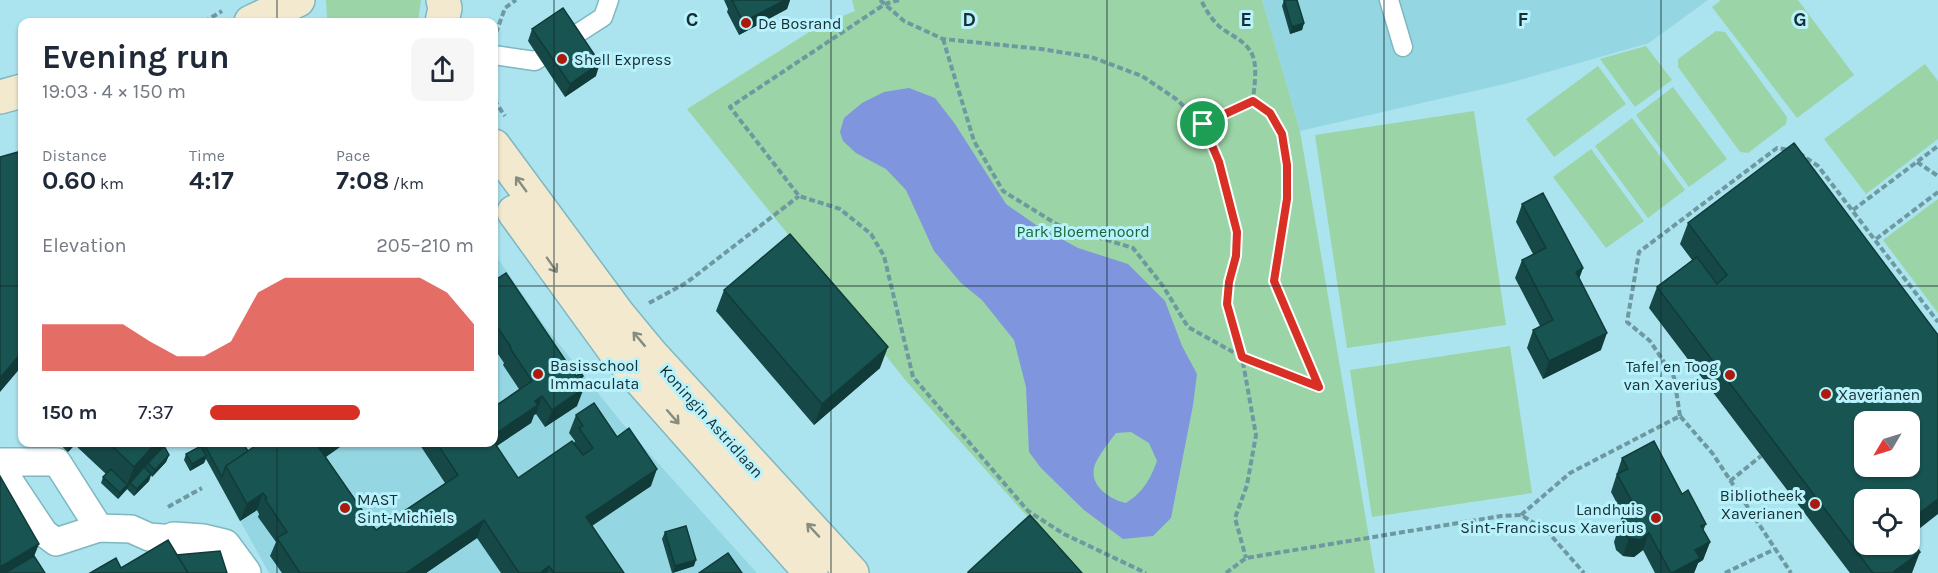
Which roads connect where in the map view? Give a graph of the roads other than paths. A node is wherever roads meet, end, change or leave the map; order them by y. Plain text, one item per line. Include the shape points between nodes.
1 (298, 0) edge
2 (609, 0) edge
3 (1389, 0) edge
4 (259, 18) edge
5 (300, 18) edge
6 (1403, 46) dead end
7 (498, 56) edge
8 (18, 92) edge
9 (0, 97) edge
10 (498, 151) edge
11 (498, 189) edge
12 (0, 462) edge
13 (0, 467) edge
14 (99, 528) junction
15 (174, 539) joint
16 (244, 573) edge
17 (811, 573) edge
18 (852, 573) edge

1 - 4 main road
1 - 5 main road
2 - 7 lane via 603,17 535,61
3 - 6 lane
8 - 9 main road
18 -> 10 main road, Koningin Astridlaan via 659,363
11 -> 17 main road, Koningin Astridlaan via 615,350
12 - 14 street via 57,462
13 - 14 street via 44,533 56,542
14 - 15 street via 131,529 149,537
15 - 16 street via 224,546

